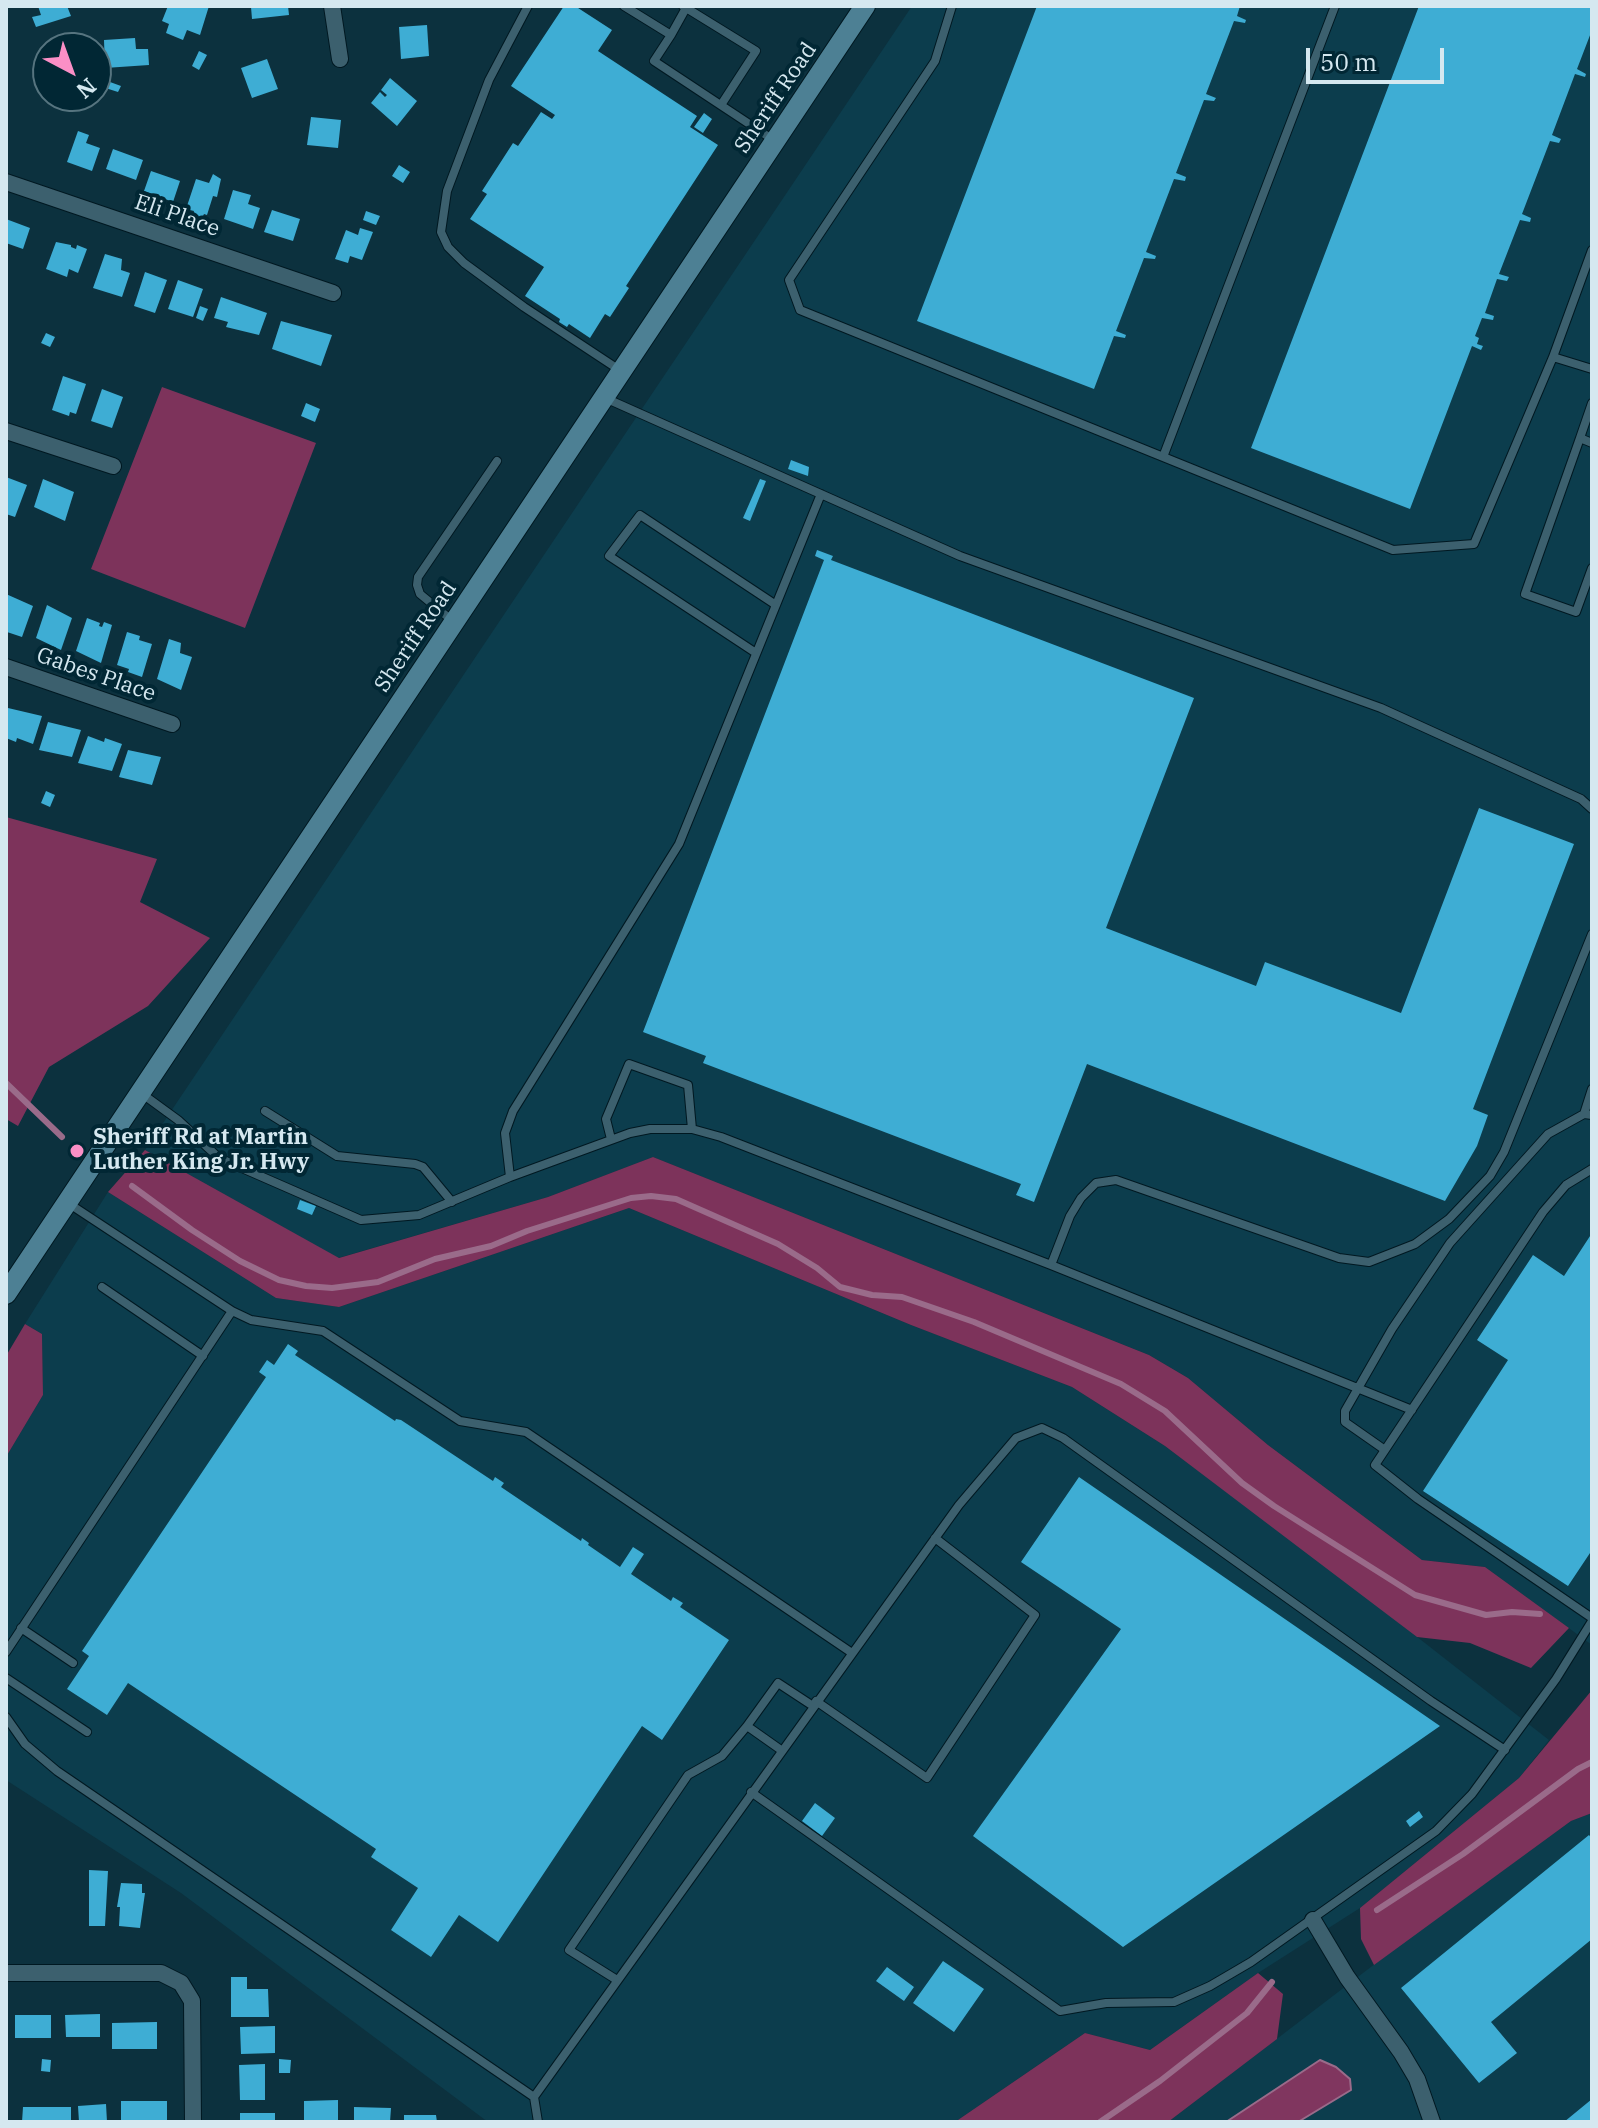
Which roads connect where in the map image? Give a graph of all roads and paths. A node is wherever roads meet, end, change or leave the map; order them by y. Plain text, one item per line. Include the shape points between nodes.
1 (332, 6) edge
2 (528, 6) edge
3 (624, 6) edge
4 (865, 6) edge
5 (952, 6) edge
6 (1335, 6) edge
7 (685, 7) edge
8 (671, 35) junction
9 (340, 59) dead end
10 (721, 105) junction
11 (776, 141) junction
12 (6, 182) edge
13 (1592, 250) edge
14 (333, 293) dead end
15 (1553, 357) junction
16 (1592, 369) edge
17 (622, 372) junction
18 (604, 398) junction
19 (1592, 403) edge
20 (6, 431) edge
21 (1580, 438) junction
22 (1592, 443) edge
23 (1163, 457) junction
24 (497, 461) dead end
25 (113, 466) dead end
26 (821, 494) junction
27 (1592, 568) edge
28 (776, 605) junction
29 (455, 622) junction
30 (756, 653) junction
31 (6, 667) edge
32 (172, 724) dead end
33 (1592, 809) edge
34 (1592, 934) edge
35 (1592, 1089) edge
36 (140, 1092) junction
37 (265, 1111) dead end
38 (1588, 1114) edge
39 (692, 1129) junction
40 (611, 1139) junction
41 (1592, 1169) edge
42 (510, 1177) junction
43 (67, 1202) junction
44 (452, 1202) junction
45 (1051, 1265) junction
46 (102, 1287) dead end
47 (6, 1294) edge
48 (232, 1311) junction
49 (203, 1356) junction
50 (1358, 1386) junction
51 (1412, 1410) junction
52 (1385, 1450) junction
53 (935, 1538) junction
54 (1592, 1619) edge
55 (21, 1628) junction
56 (6, 1652) edge
57 (852, 1653) junction
58 (73, 1663) dead end
59 (6, 1678) edge
60 (814, 1704) junction
61 (6, 1717) edge
62 (747, 1726) junction
63 (87, 1732) dead end
64 (781, 1750) junction
65 (1505, 1750) junction
66 (751, 1792) junction
67 (1313, 1920) junction
68 (6, 1973) edge
69 (617, 1980) junction
70 (534, 2097) junction
71 (193, 2122) edge
72 (538, 2122) edge
73 (1432, 2122) edge

1 - 9 street
2 - 17 lane via 489,80 447,191 441,232 464,263
3 - 8 lane
4 - 11 main road, Sheriff Road
5 - 23 lane via 935,61 789,280 800,310
6 - 23 lane
7 - 8 lane
7 - 10 lane via 756,51
8 - 10 lane via 654,61
10 - 11 lane
11 - 17 main road, Sheriff Road
12 - 14 street, Eli Place
13 - 15 lane
15 - 16 lane
15 - 23 lane via 1474,544 1393,550
17 - 18 main road, Sheriff Road
18 - 26 lane
18 - 29 main road, Sheriff Road
19 - 21 lane
20 - 25 street
21 - 22 lane
21 - 27 lane via 1525,594 1576,612
24 - 29 lane via 418,577 420,594
26 - 28 lane
26 - 33 lane via 960,556 1381,708 1581,799
28 - 30 lane
28 - 30 lane via 640,515 609,556
29 - 36 main road, Sheriff Road
30 - 42 lane via 679,844 513,1111 505,1133
31 - 32 street, Gabes Place
34 - 45 lane via 1504,1152 1490,1176 1449,1219 1415,1244 1369,1262 1339,1258 1116,1180 1096,1183 1081,1198
35 - 38 lane
36 - 43 main road, Sheriff Road
36 - 44 lane via 219,1158 349,1216 395,1219
37 - 44 lane via 337,1156 423,1167
38 - 50 lane via 1548,1134 1450,1243
39 - 40 lane via 650,1129
39 - 40 lane via 688,1085 629,1064 606,1119
39 - 45 lane
40 - 42 lane
41 - 51 lane via 1566,1185 1543,1212
42 - 44 lane
43 - 47 main road, Sheriff Road
43 - 48 lane
45 - 50 lane
46 - 49 lane
48 - 49 lane
48 - 57 lane via 251,1320 323,1331 460,1421 526,1432
49 - 55 lane
50 - 51 lane
50 - 52 lane via 1345,1422
51 - 52 lane
52 - 54 lane via 1375,1465
53 - 57 lane
53 - 60 lane via 1035,1615 927,1778
53 - 65 lane via 1016,1438 1042,1428
54 - 65 lane
55 - 56 lane
55 - 58 lane
57 - 60 lane
59 - 63 lane
60 - 62 lane via 778,1683
60 - 64 lane
61 - 70 lane via 25,1744 57,1771
62 - 64 lane
62 - 69 lane via 722,1756 688,1775 569,1950
64 - 66 lane
65 - 67 lane via 1436,1831
66 - 67 lane via 1060,2011 1106,2003 1174,2002 1237,1970
66 - 69 lane
67 - 73 street via 1417,2079
68 - 71 street via 161,1973 176,1979 192,2001
69 - 70 lane
70 - 72 lane

